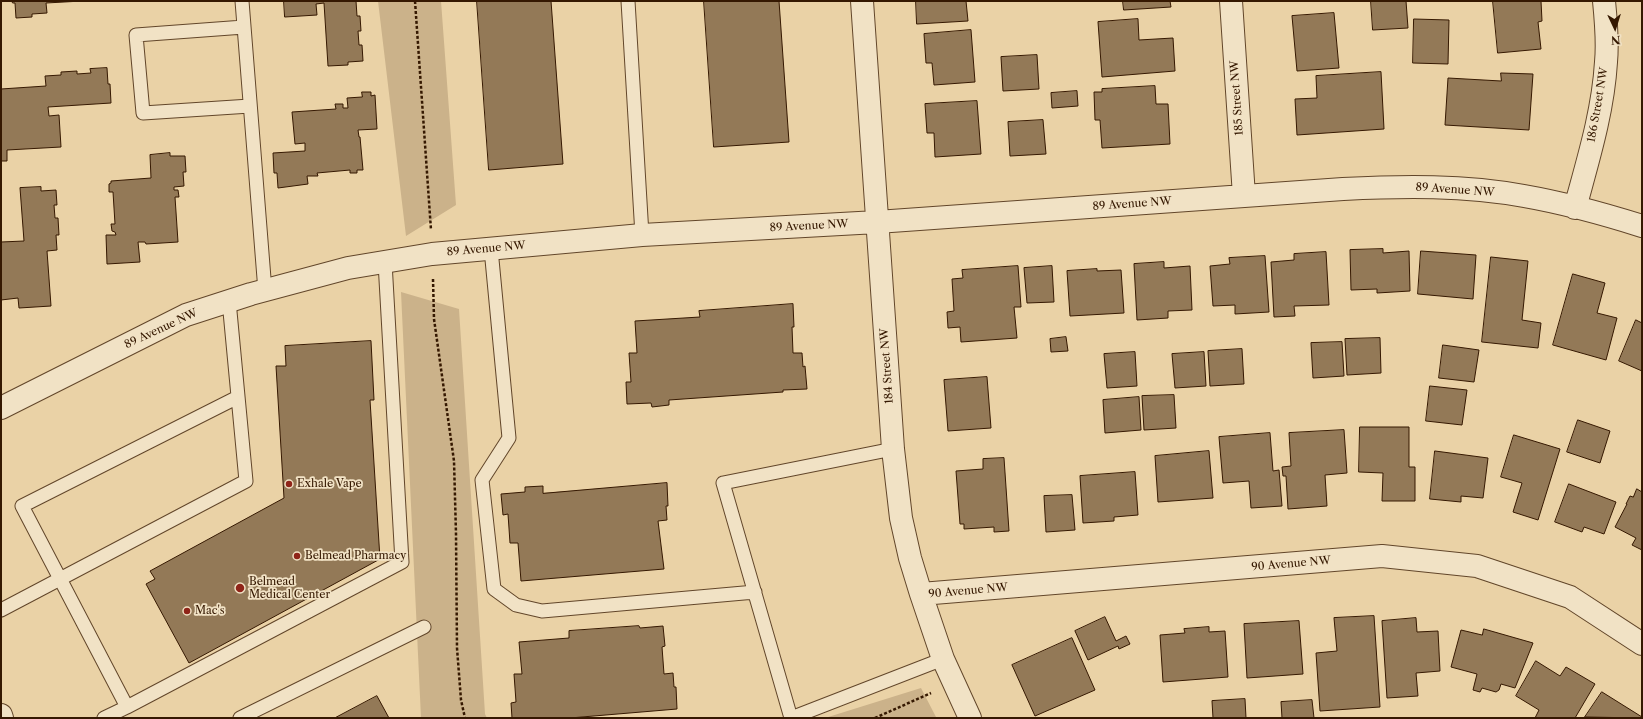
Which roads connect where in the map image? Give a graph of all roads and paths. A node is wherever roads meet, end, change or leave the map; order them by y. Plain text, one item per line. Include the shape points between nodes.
1 (242, 1) edge
2 (415, 1) edge
3 (628, 1) edge
4 (862, 1) edge
5 (1231, 1) edge
6 (1604, 1) edge
7 (244, 27) junction
8 (250, 106) junction
9 (1244, 196) junction
10 (1575, 208) junction
11 (877, 222) junction
12 (1642, 226) edge
13 (642, 235) junction
14 (491, 249) junction
15 (432, 254) junction
16 (385, 262) junction
17 (265, 291) junction
18 (229, 301) junction
19 (238, 397) junction
20 (1, 408) edge
21 (893, 450) junction
22 (60, 579) junction
23 (755, 592) junction
24 (921, 594) junction
25 (1, 610) edge
26 (424, 627) dead end
27 (1642, 644) edge
28 (943, 659) junction
29 (954, 683) junction
30 (127, 706) junction
31 (104, 718) edge
32 (240, 718) edge
33 (465, 718) edge
34 (791, 718) edge
35 (875, 718) edge
36 (970, 718) edge

1 - 7 lane
2 - 15 path
3 - 13 lane
4 - 11 street, 184 Street NW
5 - 9 street, 185 Street NW
6 - 10 street, 186 Street NW via 1607,60 1604,88
7 - 8 lane
7 - 8 lane via 136,35 144,113
8 - 17 lane
9 - 10 street, 89 Avenue NW via 1343,189 1423,187 1524,196
9 - 11 street, 89 Avenue NW
10 - 12 street, 89 Avenue NW
11 - 13 street, 89 Avenue NW
11 - 21 street, 184 Street NW
13 - 14 street, 89 Avenue NW
14 - 15 street, 89 Avenue NW
14 - 23 lane via 509,438 482,480 494,589 516,605 542,611
15 - 16 street, 89 Avenue NW
15 - 33 path via 434,319 454,461 457,648
16 - 17 street, 89 Avenue NW via 348,268
16 - 30 lane via 402,562
17 - 18 street, 89 Avenue NW
18 - 19 lane
18 - 20 street, 89 Avenue NW via 186,315
19 - 22 lane via 246,481
19 - 22 lane via 22,506
21 - 23 lane via 723,484
21 - 24 street, 184 Street NW via 901,518
22 - 25 lane
22 - 30 lane
23 - 34 lane
24 - 27 street, 90 Avenue NW via 1382,556 1477,566 1570,597
24 - 28 street, 184 Street NW
26 - 32 lane
28 - 29 street, 184 Street NW
28 - 34 lane
29 - 35 path
29 - 36 street, 184 Street NW
30 - 31 lane

